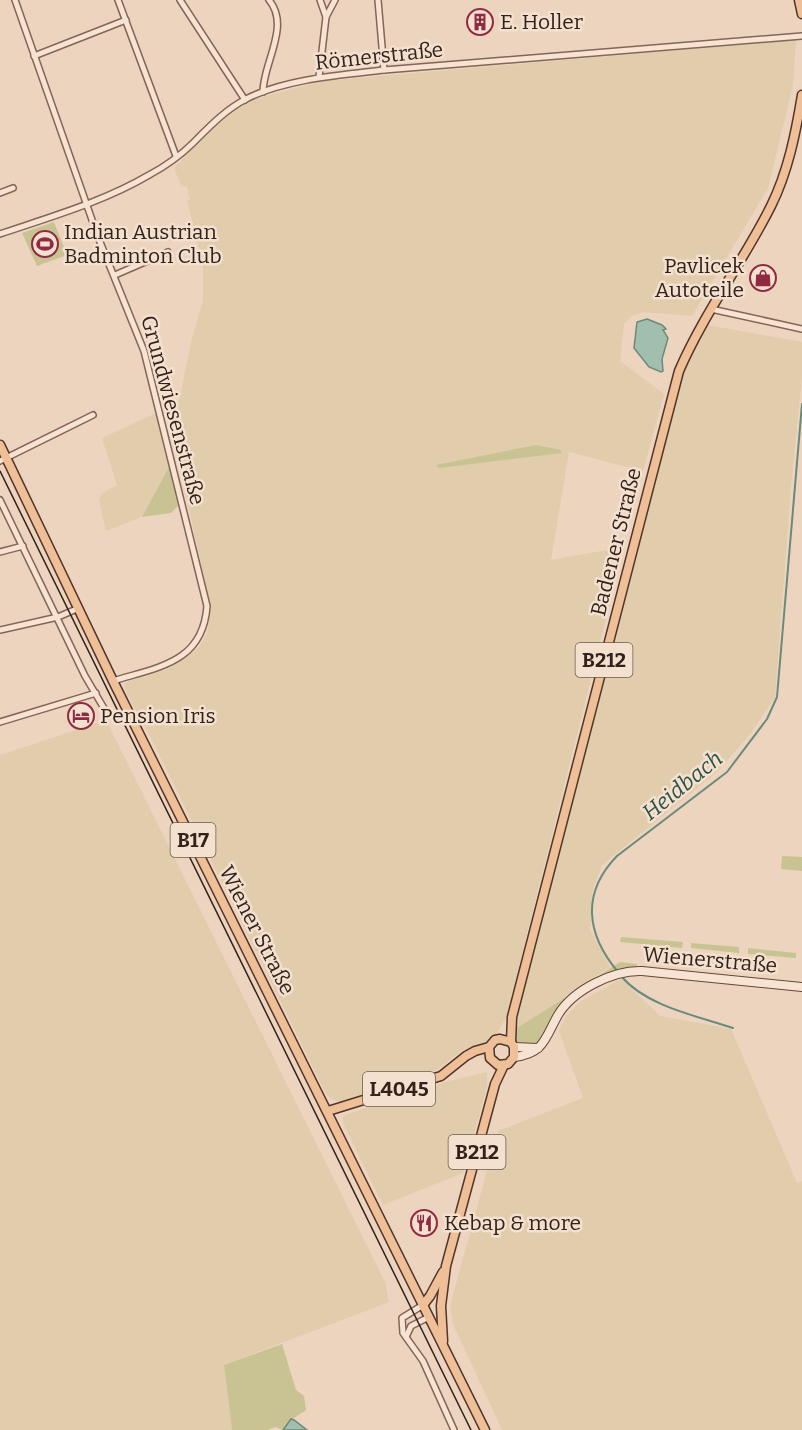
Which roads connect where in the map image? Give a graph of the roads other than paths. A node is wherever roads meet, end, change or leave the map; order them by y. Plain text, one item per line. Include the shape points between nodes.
1 (16, 0) edge
2 (118, 0) edge
3 (180, 0) edge
4 (269, 0) edge
5 (320, 0) edge
6 (335, 0) edge
7 (378, 0) edge
8 (800, 0) edge
9 (802, 14) edge
10 (326, 17) junction
11 (126, 20) junction
12 (802, 36) edge
13 (34, 56) junction
14 (384, 70) junction
15 (319, 77) junction
16 (263, 92) junction
17 (802, 95) edge
18 (245, 100) junction
19 (176, 156) junction
20 (13, 188) dead end
21 (0, 193) edge
22 (87, 204) junction
23 (0, 234) edge
24 (168, 252) dead end
25 (115, 275) junction
26 (711, 309) junction
27 (800, 328) edge
28 (93, 415) dead end
29 (0, 446) edge
30 (3, 459) edge
31 (0, 500) edge
32 (23, 546) junction
33 (0, 552) edge
34 (79, 608) junction
35 (58, 617) junction
36 (0, 630) edge
37 (113, 681) junction
38 (96, 693) junction
39 (105, 710) dead end
40 (0, 722) edge
41 (802, 987) edge
42 (512, 1017) junction
43 (500, 1039) junction
44 (513, 1045) junction
45 (489, 1047) junction
46 (539, 1047) junction
47 (466, 1056) junction
48 (514, 1058) junction
49 (491, 1060) junction
50 (504, 1065) junction
51 (495, 1084) junction
52 (328, 1111) junction
53 (446, 1266) junction
54 (423, 1305) junction
55 (429, 1317) junction
56 (406, 1337) junction
57 (443, 1346) junction
58 (454, 1430) edge
59 (484, 1430) edge

1 - 13 street, Grundwiesenstraße
2 - 11 street
3 - 18 street
4 - 16 street via 274,6 278,35 263,80
5 - 10 street
6 - 10 street
7 - 14 street
8 - 9 main road
10 - 15 street
11 - 13 street
11 - 19 street
12 - 14 street, Römerstraße
13 - 22 street, Grundwiesenstraße
14 - 15 street, Römerstraße
15 - 16 street, Römerstraße
16 - 18 street, Römerstraße
17 - 26 main road, Badener Straße / B212 via 787,161 771,205
18 - 19 street, Römerstraße
19 - 22 street, Römerstraße via 149,175
20 - 21 street
22 - 23 street, Römerstraße
22 - 25 street, Grundwiesenstraße
24 - 25 street
25 - 37 street, Grundwiesenstraße via 144,351 207,606 204,624 192,648 155,669
26 - 27 street
26 - 42 main road, Badener Straße / B212 via 679,371
28 - 30 street
29 - 30 main road, Wiener Straße / B17
30 - 34 main road, Wiener Straße / B17
31 - 32 street
32 - 33 street
32 - 35 street
34 - 35 street
34 - 37 main road, Wiener Straße / B17
35 - 36 street
35 - 38 street
37 - 52 main road, Wiener Straße / B17
38 - 39 street
38 - 40 street
41 - 46 street, Wienerstraße via 626,971 591,986 566,1005
42 - 43 main road, Badener Straße / B212
42 - 44 main road, Badener Straße / B212
43 - 44 main road
43 - 45 main road, B212
44 - 46 street
44 - 48 main road, B212
45 - 47 main road, L4045
45 - 49 main road, B212
46 - 48 street
47 - 49 main road
47 - 52 main road, L4045 via 441,1076
48 - 50 main road, B212
49 - 50 main road
49 - 51 main road, B212
50 - 51 main road, B212
51 - 53 main road, B212
52 - 54 main road, Wiener Straße / B17
53 - 54 main road, B212
53 - 57 main road, B212 via 441,1306
54 - 55 main road, Wiener Straße / B17
54 - 56 street via 400,1320
55 - 56 street via 411,1326
55 - 57 main road, Wiener Straße / B17
56 - 58 street via 423,1361
57 - 59 main road, Wiener Straße / B17

